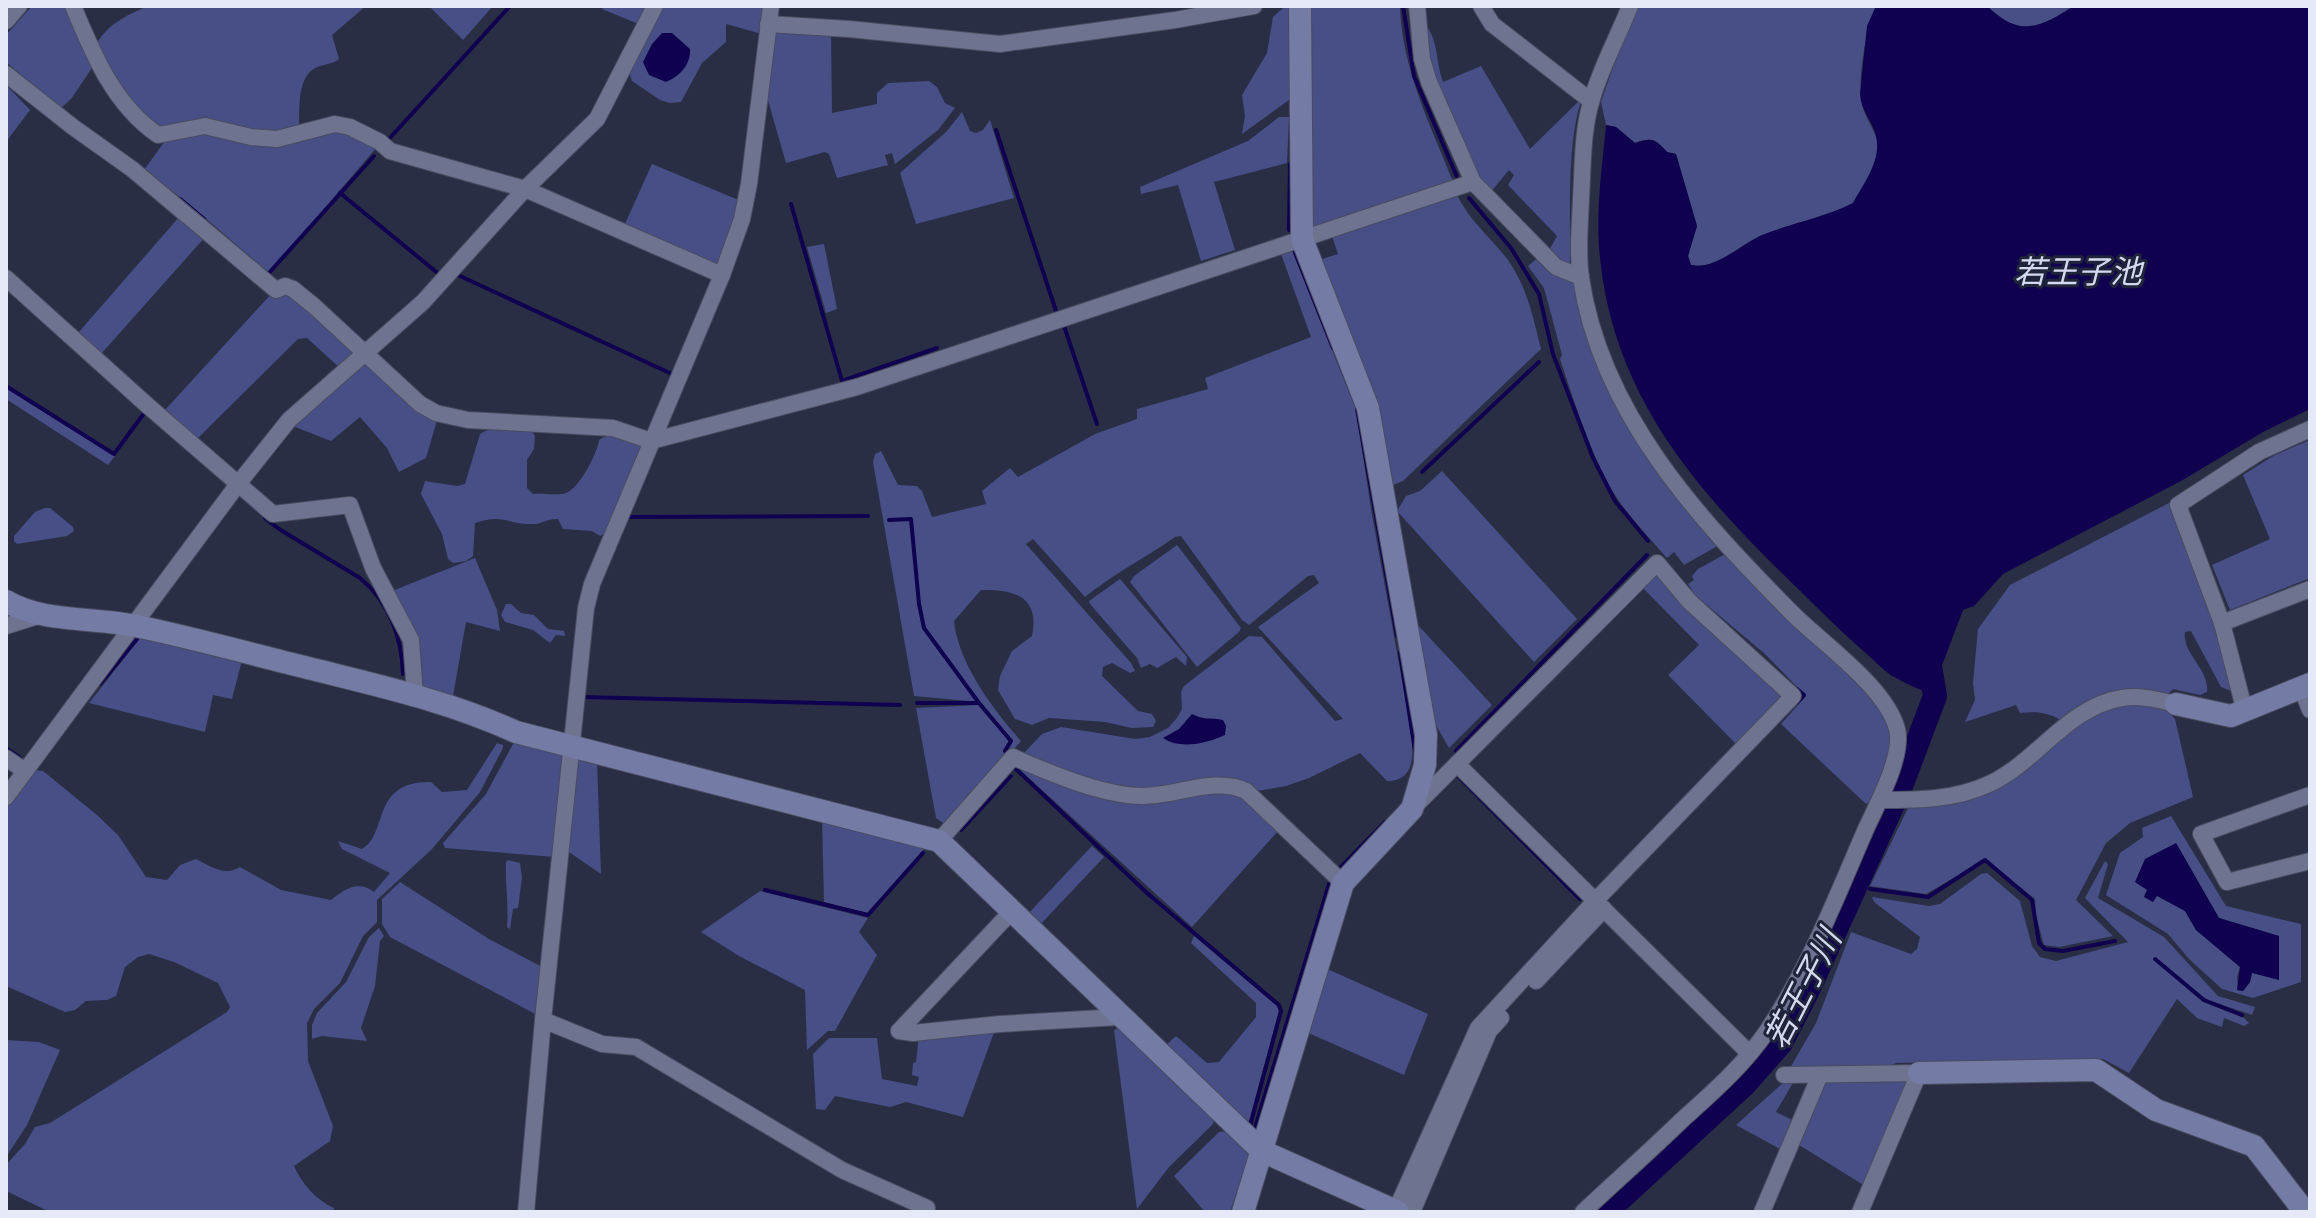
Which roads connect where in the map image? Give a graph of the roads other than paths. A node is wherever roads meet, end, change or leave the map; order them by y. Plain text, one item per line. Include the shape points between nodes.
1 (19, 6) edge
2 (73, 6) edge
3 (655, 6) edge
4 (771, 6) edge
5 (1254, 6) edge
6 (1300, 6) edge
7 (1417, 6) edge
8 (1481, 6) edge
9 (1630, 6) edge
10 (6, 21) edge
11 (768, 24) junction
12 (6, 74) edge
13 (1591, 101) junction
14 (1473, 182) junction
15 (525, 189) junction
16 (1302, 239) junction
17 (722, 275) junction
18 (1581, 277) junction
19 (6, 278) edge
20 (365, 354) junction
21 (2310, 429) edge
22 (651, 441) junction
23 (238, 484) junction
24 (2310, 589) edge
25 (6, 601) edge
26 (43, 615) junction
27 (2222, 623) junction
28 (134, 625) junction
29 (6, 626) edge
30 (2306, 686) edge
31 (415, 695) junction
32 (2176, 704) joint
33 (2310, 710) edge
34 (2245, 712) junction
35 (570, 746) junction
36 (6, 758) edge
37 (1457, 764) junction
38 (25, 771) junction
39 (2310, 795) edge
40 (6, 797) edge
41 (1880, 800) junction
42 (1412, 809) junction
43 (939, 841) junction
44 (2310, 861) edge
45 (1343, 883) junction
46 (1600, 905) junction
47 (1011, 912) junction
48 (1119, 1017) junction
49 (543, 1020) junction
50 (1749, 1053) junction
51 (1919, 1073) junction
52 (1784, 1075) dead end
53 (1820, 1075) junction
54 (1262, 1151) junction
55 (927, 1208) dead end
56 (526, 1212) edge
57 (1243, 1212) edge
58 (1397, 1212) edge
59 (1412, 1212) edge
60 (1583, 1212) edge
61 (1762, 1212) edge
62 (1860, 1212) edge
63 (2305, 1212) edge

1 - 10 street
2 - 15 street via 111,85 127,108 158,135 205,126 277,139 335,124 390,151
3 - 15 street via 597,119
4 - 11 street
5 - 11 street via 1000,44
6 - 16 street
7 - 14 street via 1429,82
8 - 13 street via 1492,24
9 - 13 street
11 - 17 street via 749,184
12 - 20 street via 132,169 276,290 293,289
13 - 18 street via 1582,174
14 - 16 street
14 - 18 street via 1556,267
15 - 17 street
15 - 20 street via 423,302
16 - 22 street via 857,387
16 - 42 street via 1368,408 1426,735 1425,765
17 - 22 street
18 - 41 street via 1604,358 1647,446 1736,554 1871,684 1891,716 1898,740
19 - 23 street
20 - 22 street via 436,413 468,420 613,428
20 - 23 street via 289,420
21 - 27 street via 2259,452 2178,505
22 - 35 street via 592,584
23 - 28 street
23 - 31 street via 273,514 350,505 373,568 411,640
24 - 27 street
25 - 26 street
26 - 28 street
26 - 29 street
27 - 34 street
28 - 31 street
28 - 38 street
30 - 33 street
30 - 34 street
31 - 35 street
32 - 34 street via 2231,716
32 - 41 street via 2133,697 2101,704 1987,785 1941,798
35 - 43 street
35 - 49 street
36 - 38 street
37 - 42 street
37 - 46 street
37 - 46 street via 1657,563 1689,601 1793,696
38 - 40 street
39 - 44 street via 2201,834 2227,882
41 - 50 street via 1784,1004
42 - 45 street
43 - 45 street via 1013,757 1057,776 1140,796 1233,785 1246,791
43 - 47 street
45 - 54 street
46 - 50 street
46 - 58 street via 1478,1028
46 - 59 street via 1489,1031
47 - 48 street
47 - 48 street via 899,1031
48 - 54 street
49 - 55 street via 602,1044 636,1047 842,1170
49 - 56 street
50 - 60 street
51 - 53 street
51 - 62 street
51 - 63 street via 2096,1070 2156,1110 2254,1146
52 - 53 street
53 - 61 street
54 - 57 street
54 - 58 street

